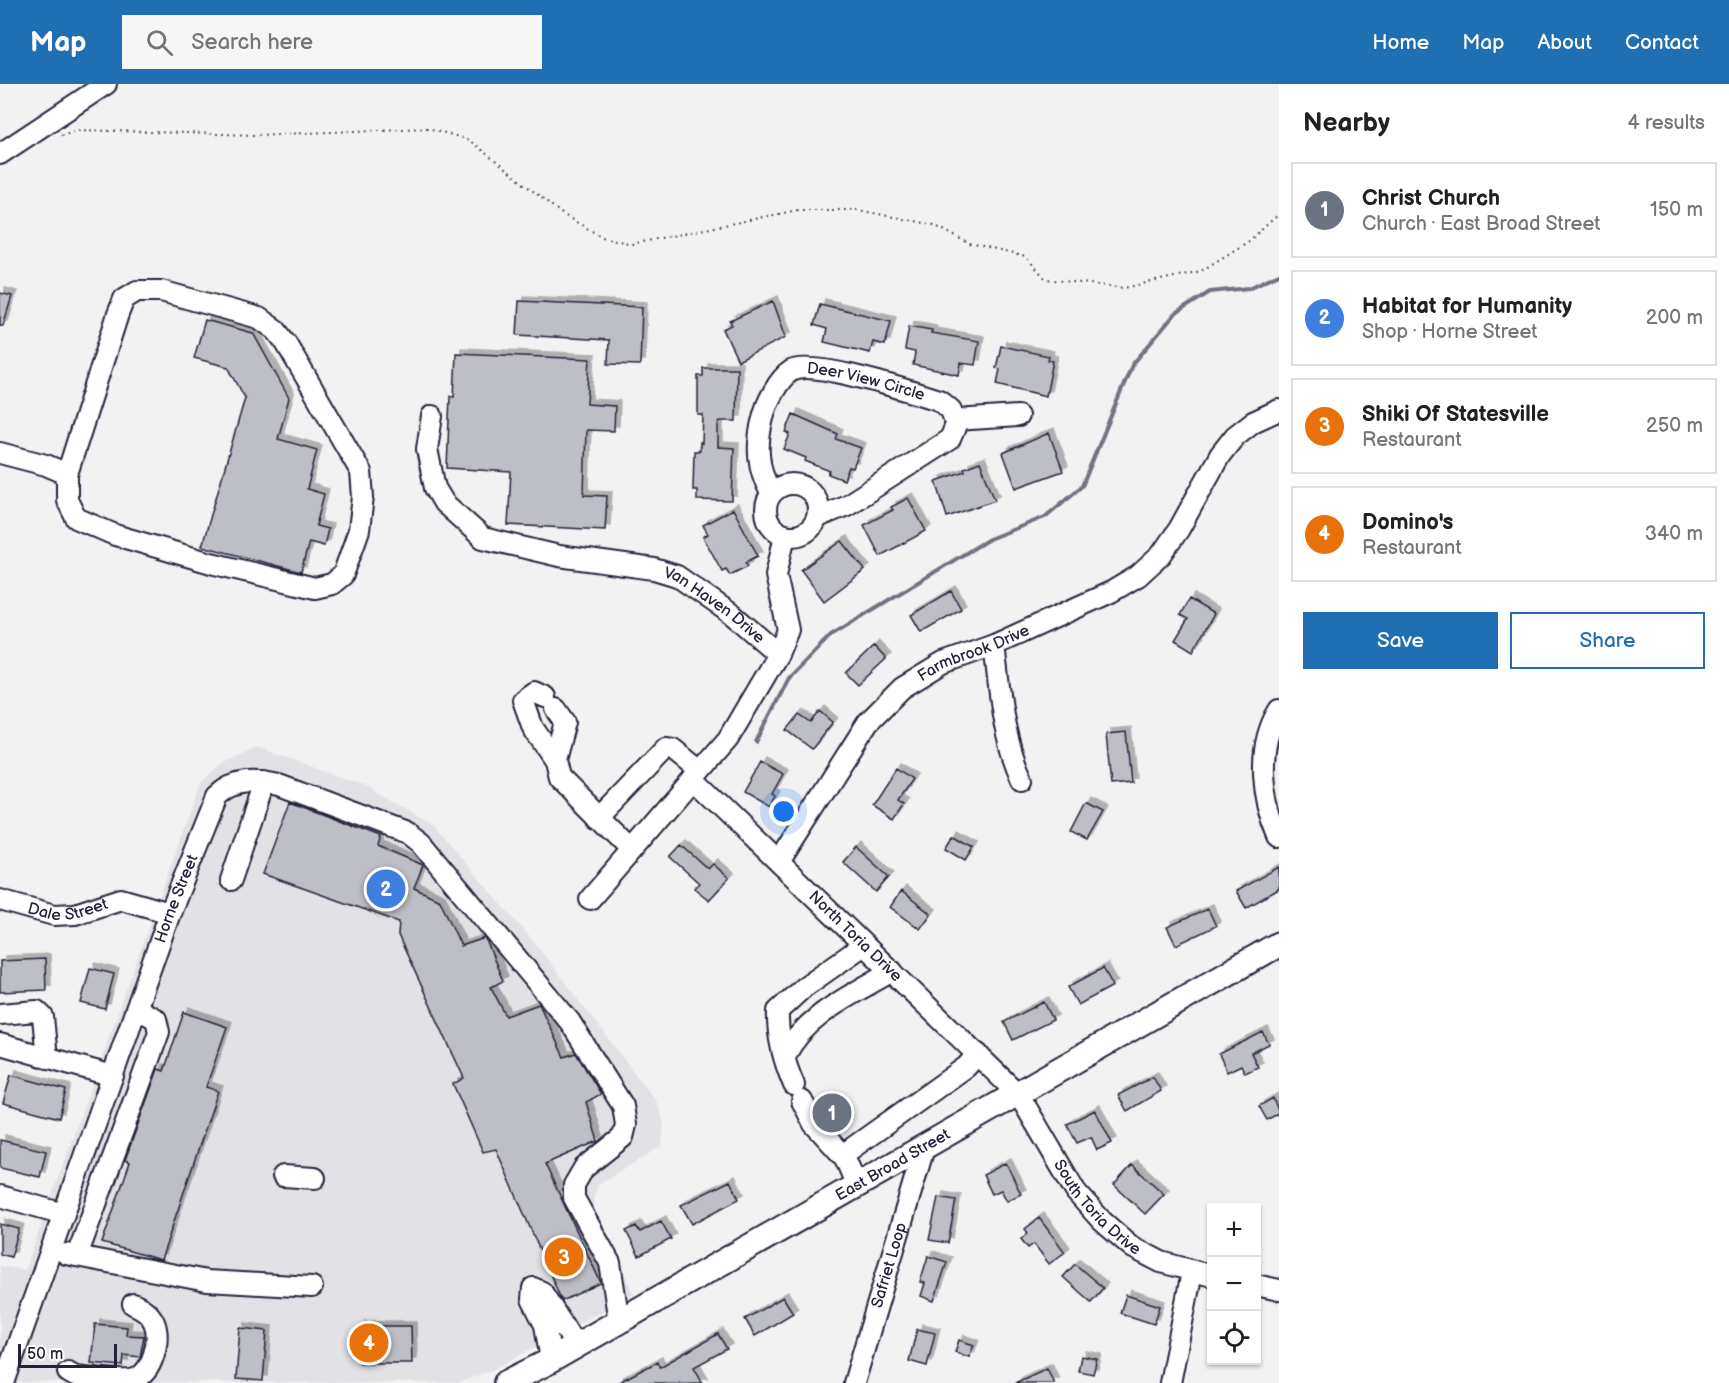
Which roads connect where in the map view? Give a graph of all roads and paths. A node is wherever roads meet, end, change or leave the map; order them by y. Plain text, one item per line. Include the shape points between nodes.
1 (106, 84) edge
2 (58, 135) dead end
3 (0, 154) edge
4 (1279, 214) edge
5 (1279, 410) edge
6 (432, 416) dead end
7 (1018, 416) dead end
8 (955, 420) junction
9 (0, 453) edge
10 (67, 474) junction
11 (771, 493) junction
12 (818, 517) junction
13 (785, 535) junction
14 (994, 645) junction
15 (778, 654) junction
16 (1279, 710) edge
17 (555, 760) junction
18 (696, 775) junction
19 (1022, 779) dead end
20 (264, 782) junction
21 (599, 818) junction
22 (1279, 837) edge
23 (632, 850) junction
24 (779, 862) junction
25 (231, 880) dead end
26 (590, 899) dead end
27 (0, 900) edge
28 (170, 913) junction
29 (1279, 944) edge
30 (864, 945) junction
31 (892, 971) junction
32 (138, 1009) junction
33 (0, 1014) edge
34 (0, 1044) edge
35 (978, 1054) junction
36 (785, 1056) junction
37 (47, 1058) junction
38 (113, 1076) junction
39 (1019, 1095) junction
40 (924, 1148) junction
41 (845, 1158) junction
42 (283, 1176) dead end
43 (315, 1178) dead end
44 (858, 1186) junction
45 (0, 1196) edge
46 (64, 1215) junction
47 (51, 1252) junction
48 (77, 1256) junction
49 (1192, 1272) junction
50 (1207, 1275) edge
51 (1261, 1286) edge
52 (312, 1287) dead end
53 (1279, 1290) edge
54 (133, 1304) dead end
55 (619, 1322) junction
56 (576, 1346) junction
57 (551, 1360) junction
58 (68, 1372) dead end
59 (4, 1383) edge
60 (506, 1383) edge
61 (854, 1383) edge
62 (1170, 1383) edge

1 - 3 street
2 - 4 path via 78,130 256,135 428,128 469,140 562,214 602,237 632,244 798,210 858,210 934,225 970,244 1026,256 1046,279 1124,288 1201,271 1249,241
5 - 14 street, Farmbrook Drive via 1235,436 1161,555 1138,576
6 - 15 street, Van Haven Drive via 427,449 435,488 444,503 483,538 559,556 654,568 677,576 733,615
7 - 8 street
8 - 11 street, Deer View Circle via 951,410 939,400 817,367 792,371 778,386 764,412 758,439 760,467
8 - 12 street via 950,439 847,505
9 - 10 street
10 - 10 street via 124,299 137,291 161,291 260,318 276,330 361,472 359,530 343,575 332,584 315,588 186,556 115,535 76,518 67,500
11 - 12 street via 789,483 808,489 815,497
11 - 13 street, Deer View Circle via 765,513 775,531
12 - 13 street via 805,533
13 - 15 street via 776,574 788,630
14 - 19 street via 1008,743
14 - 24 street, Farmbrook Drive via 943,663 902,688 868,722
15 - 18 street, Van Haven Drive via 729,739
16 - 22 street via 1265,754 1265,792
17 - 17 street via 565,722 551,703 534,692 523,700 533,728
17 - 21 street via 559,777
18 - 21 street, North Toria Drive via 673,749 666,748
18 - 23 street, Van Haven Drive
18 - 24 street, North Toria Drive
20 - 25 street
20 - 28 street, Horne Street via 239,783 217,796
20 - 55 street, Horne Street via 408,833 421,843 570,1022 623,1107 626,1125 623,1137 584,1168 574,1185 574,1198 610,1263
21 - 23 street
23 - 26 street, Van Haven Drive
24 - 30 street, North Toria Drive
27 - 28 street, Dale Street via 54,915 75,914 121,899
28 - 32 street, Horne Street
29 - 39 main road, East Broad Street
30 - 31 street, North Toria Drive
30 - 36 street via 804,987 778,1011
31 - 35 street, North Toria Drive
31 - 36 street via 831,1007 793,1039
32 - 38 street, Horne Street
32 - 48 street via 156,1019 159,1032
33 - 37 street via 37,1011 43,1017
34 - 37 street
35 - 39 street, North Toria Drive
35 - 41 street via 966,1067 855,1145
36 - 41 street via 785,1066 814,1124
37 - 38 street
38 - 46 street, Horne Street
39 - 40 main road, East Broad Street
39 - 49 street, South Toria Drive via 1076,1191 1102,1221 1132,1247
40 - 44 main road, East Broad Street
40 - 61 street, Safriet Loop
41 - 44 street
42 - 43 street
44 - 55 main road, East Broad Street
45 - 46 street
46 - 47 street, Horne Street
47 - 48 street
47 - 59 street, Horne Street
48 - 52 street via 207,1281
49 - 50 street, South Toria Drive
49 - 62 street
51 - 53 street
54 - 58 street via 145,1310 155,1324 154,1347 145,1373 132,1381
55 - 56 main road, East Broad Street
56 - 57 main road, East Broad Street
56 - 57 street via 542,1292 533,1288 532,1299 545,1325
57 - 60 main road, East Broad Street

